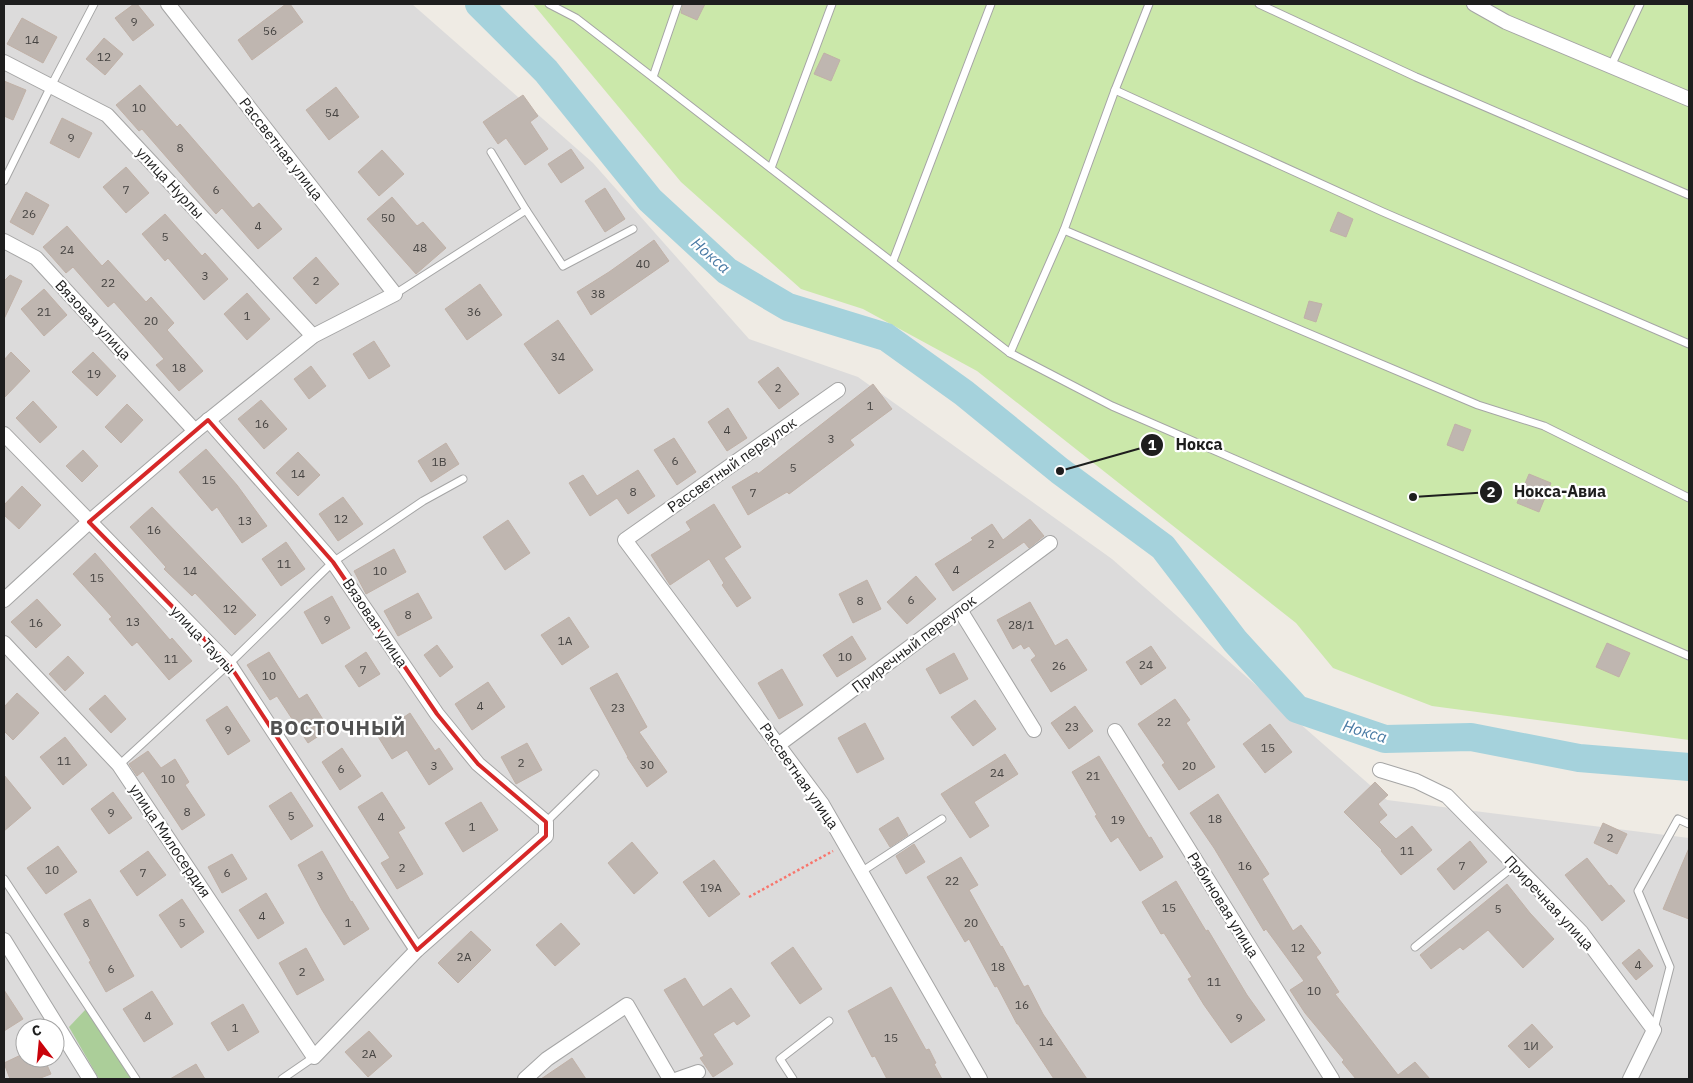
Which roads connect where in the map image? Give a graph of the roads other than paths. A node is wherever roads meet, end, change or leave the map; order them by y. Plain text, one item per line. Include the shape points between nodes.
1 (94, 4) edge
2 (168, 4) edge
3 (549, 4) edge
4 (678, 4) edge
5 (832, 4) edge
6 (991, 4) edge
7 (1150, 4) edge
8 (1259, 4) edge
9 (1474, 4) edge
10 (1640, 4) edge
11 (4, 62) edge
12 (1611, 66) junction
13 (652, 77) junction
14 (51, 86) junction
15 (1115, 90) junction
16 (1689, 100) edge
17 (491, 152) dead end
18 (771, 168) junction
19 (4, 181) edge
20 (1689, 195) edge
21 (526, 210) junction
22 (633, 229) dead end
23 (1064, 230) junction
24 (4, 241) edge
25 (893, 261) junction
26 (395, 294) junction
27 (313, 336) junction
28 (1689, 344) edge
29 (1010, 353) junction
30 (838, 390) dead end
31 (208, 420) junction
32 (195, 430) junction
33 (4, 434) edge
34 (463, 479) dead end
35 (1689, 498) edge
36 (89, 522) junction
37 (625, 540) joint
38 (1050, 543) dead end
39 (333, 562) junction
40 (4, 600) edge
41 (960, 610) junction
42 (4, 643) edge
43 (1689, 656) edge
44 (229, 664) junction
45 (1034, 730) dead end
46 (1115, 731) dead end
47 (778, 745) junction
48 (119, 765) junction
49 (1380, 770) dead end
50 (595, 774) dead end
51 (942, 819) dead end
52 (546, 822) junction
53 (1689, 824) edge
54 (1515, 866) junction
55 (861, 872) junction
56 (4, 879) edge
57 (4, 940) edge
58 (1415, 947) dead end
59 (417, 950) junction
60 (829, 1022) dead end
61 (1654, 1030) junction
62 (314, 1057) junction
63 (698, 1072) dead end
64 (90, 1079) edge
65 (136, 1079) edge
66 (282, 1079) edge
67 (525, 1079) edge
68 (670, 1079) edge
69 (678, 1079) edge
70 (793, 1079) edge
71 (980, 1079) edge
72 (1332, 1079) edge
73 (1630, 1079) edge

1 - 14 lane
2 - 26 street, Рассветная улица
3 - 13 lane via 576,18
4 - 13 lane
5 - 18 lane
6 - 25 lane
7 - 15 lane
8 - 20 lane via 1416,77
9 - 12 street via 1506,22
10 - 12 lane
11 - 14 street, улица Нурлы
12 - 16 street
13 - 18 lane
14 - 19 lane
14 - 27 street, улица Нурлы via 107,115
15 - 23 lane
15 - 28 lane via 1383,212
17 - 21 lane
18 - 25 lane
21 - 22 lane via 563,266
21 - 26 lane
23 - 29 lane
23 - 35 lane via 1478,405 1544,426
24 - 32 street, Вязовая улица via 36,258
25 - 29 lane
26 - 27 street
27 - 31 street
29 - 43 lane via 1112,406
30 - 37 street, Рассветный переулок
31 - 32 street
31 - 39 street, Вязовая улица
32 - 36 street
33 - 36 street, улица Таулы
34 - 39 lane via 423,501
36 - 40 street
36 - 44 street, улица Таулы
37 - 47 street, Рассветная улица
38 - 41 street, Приречный переулок
39 - 44 lane
39 - 52 street, Вязовая улица via 437,714 478,764
41 - 45 street
41 - 47 street, Приречный переулок
42 - 48 street, улица Милосердия
44 - 48 lane
44 - 59 street, улица Таулы
46 - 72 street, Рябиновая улица
47 - 55 street, Рассветная улица via 822,804
48 - 62 street, улица Милосердия
49 - 54 street, Приречная улица via 1416,781 1447,796
50 - 52 lane
51 - 55 lane
52 - 59 street via 546,836
53 - 61 lane via 1678,819 1638,891 1670,967
54 - 58 lane
54 - 61 street, Приречная улица via 1581,932
55 - 71 street, Рассветная улица
56 - 65 lane
57 - 64 street
59 - 62 street
60 - 70 lane via 780,1059
61 - 73 street
62 - 66 lane
63 - 69 street
67 - 68 street via 547,1059 626,1004

